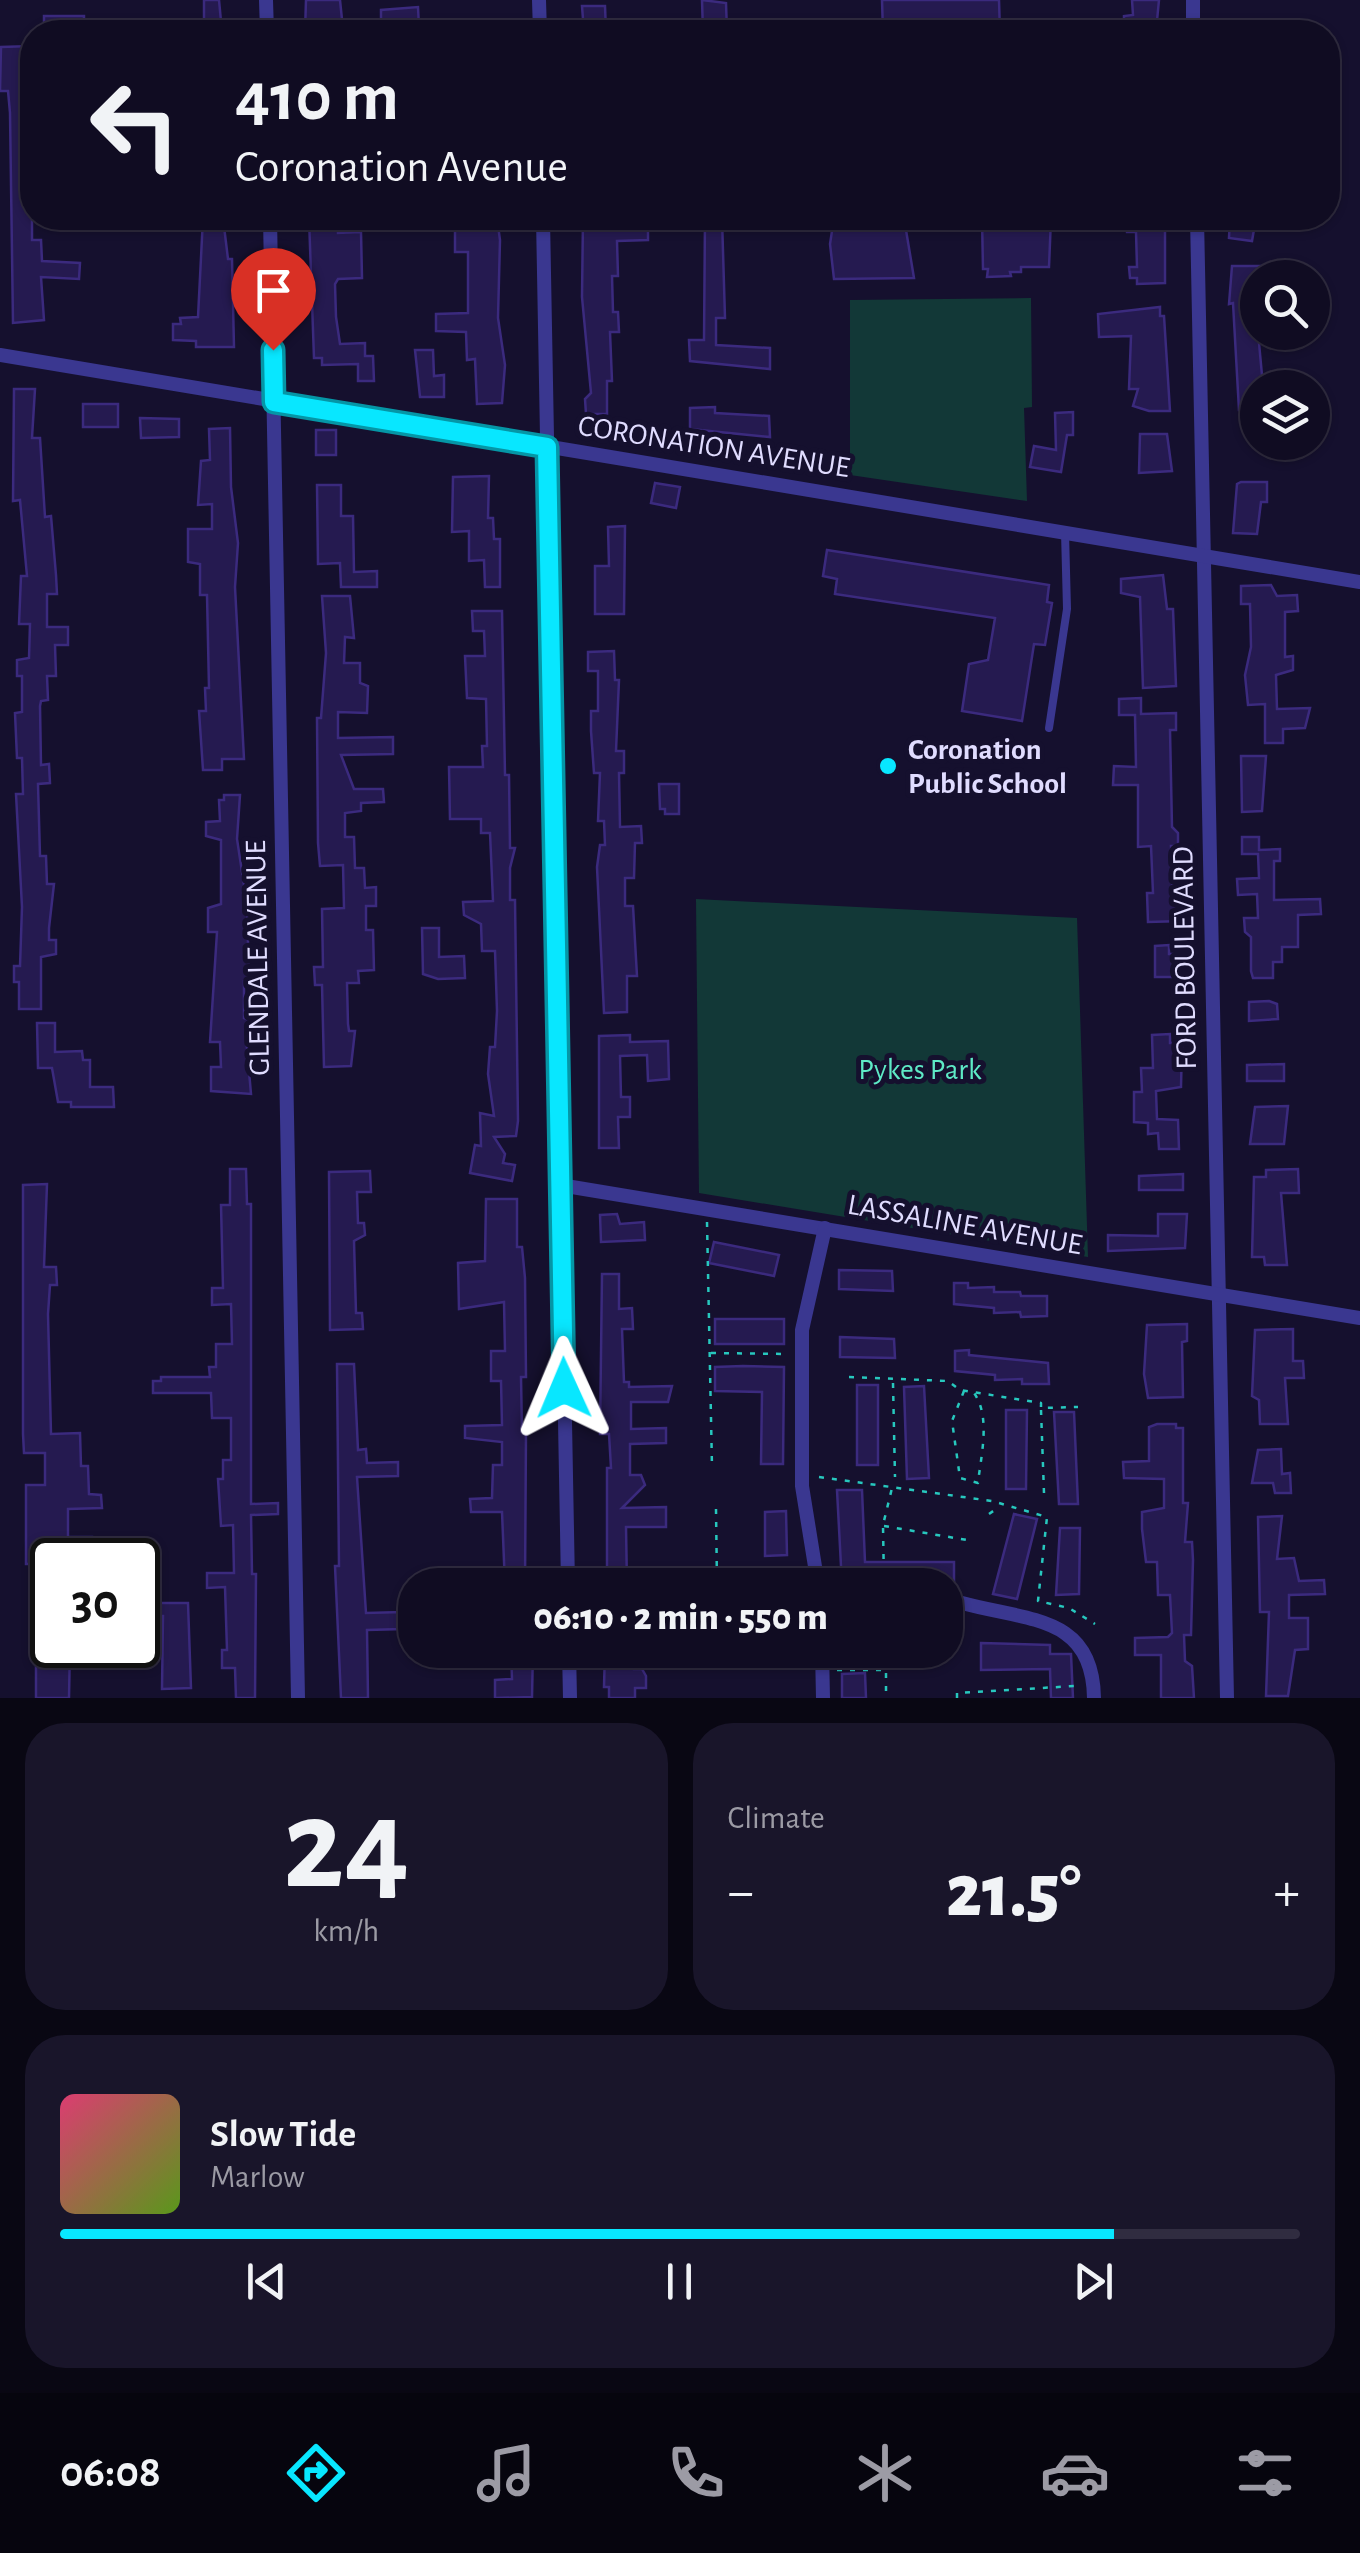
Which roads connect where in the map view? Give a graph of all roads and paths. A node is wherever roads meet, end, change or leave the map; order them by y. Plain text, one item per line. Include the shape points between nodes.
1 (270, 230) edge
2 (543, 230) edge
3 (1197, 230) edge
4 (0, 355) edge
5 (274, 402) junction
6 (547, 447) junction
7 (1065, 532) junction
8 (1204, 555) junction
9 (1360, 582) edge
10 (1048, 728) dead end
11 (560, 1186) junction
12 (707, 1221) dead end
13 (825, 1228) junction
14 (1219, 1295) junction
15 (1360, 1318) edge
16 (710, 1353) junction
17 (794, 1354) dead end
18 (850, 1377) dead end
19 (893, 1381) junction
20 (964, 1391) junction
21 (973, 1392) junction
22 (1041, 1408) junction
23 (1078, 1408) dead end
24 (712, 1466) dead end
25 (813, 1476) dead end
26 (895, 1476) dead end
27 (892, 1485) junction
28 (1044, 1493) dead end
29 (1000, 1506) junction
30 (716, 1509) dead end
31 (989, 1514) dead end
32 (883, 1525) junction
33 (967, 1540) dead end
34 (568, 1568) edge
35 (717, 1568) edge
36 (815, 1568) edge
37 (884, 1568) edge
38 (963, 1603) edge
39 (1096, 1624) dead end
40 (569, 1668) edge
41 (822, 1668) edge
42 (831, 1670) dead end
43 (1016, 1690) junction
44 (1089, 1692) edge
45 (298, 1698) edge
46 (570, 1698) edge
47 (823, 1698) edge
48 (886, 1698) edge
49 (957, 1698) edge
50 (1016, 1698) edge
51 (1227, 1698) edge

1 - 5 street, GLENDALE AVENUE
2 - 6 street
3 - 8 street, FORD BOULEVARD
4 - 5 street, CORONATION AVENUE
5 - 6 street, CORONATION AVENUE
5 - 45 street, GLENDALE AVENUE
6 - 7 street, CORONATION AVENUE
6 - 11 street
7 - 8 street, CORONATION AVENUE
7 - 10 lane via 1067,609
8 - 9 street, CORONATION AVENUE
8 - 14 street, FORD BOULEVARD
11 - 13 street, LASSALINE AVENUE
11 - 34 street
12 - 16 path
13 - 14 street, LASSALINE AVENUE
13 - 36 street via 802,1330 802,1486
14 - 15 street, LASSALINE AVENUE
14 - 51 street, FORD BOULEVARD
16 - 17 path
16 - 24 path
18 - 19 path
19 - 20 path via 948,1381
19 - 26 path
20 - 21 path
20 - 21 path via 952,1421 960,1478 978,1482 983,1420
21 - 22 path
22 - 23 path
22 - 28 path
25 - 27 path
27 - 29 path
27 - 32 path
29 - 31 path
29 - 39 path via 1047,1517 1038,1601
30 - 35 path
32 - 33 path
32 - 37 path
38 - 44 street via 1066,1631 1084,1646 1093,1668
40 - 46 street
41 - 47 street
42 - 48 path via 886,1670
43 - 44 path
43 - 49 path
43 - 50 path

